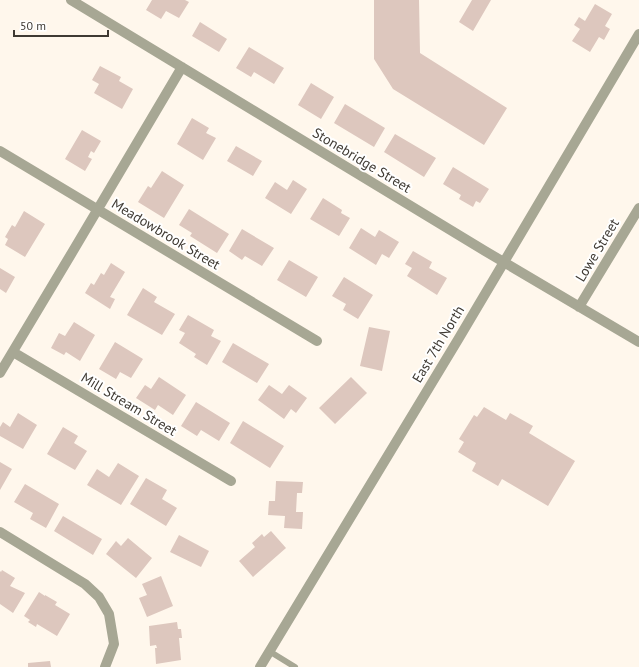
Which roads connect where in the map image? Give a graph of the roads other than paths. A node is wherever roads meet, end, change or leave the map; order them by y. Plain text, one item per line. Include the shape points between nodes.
1 (71, 0) edge
2 (639, 34) edge
3 (182, 67) junction
4 (0, 151) edge
5 (639, 208) edge
6 (98, 210) junction
7 (504, 262) junction
8 (579, 307) junction
9 (317, 341) dead end
10 (639, 342) edge
11 (13, 352) junction
12 (0, 372) edge
13 (231, 481) dead end
14 (0, 532) edge
15 (269, 651) junction
16 (106, 667) edge
17 (260, 667) edge
18 (294, 667) edge

1 - 3 street, Stonebridge Street
2 - 7 street, East 7th North
3 - 6 street
3 - 7 street, Stonebridge Street
4 - 6 street, Meadowbrook Street
5 - 8 street, Lowe Street
6 - 9 street, Meadowbrook Street
6 - 11 street
7 - 8 street, Stonebridge Street
7 - 15 street, East 7th North
8 - 10 street, Stonebridge Street
11 - 12 street
11 - 13 street, Mill Stream Street
14 - 16 street via 85,584 99,597 109,614 114,644
15 - 17 street, East 7th North
15 - 18 lane

